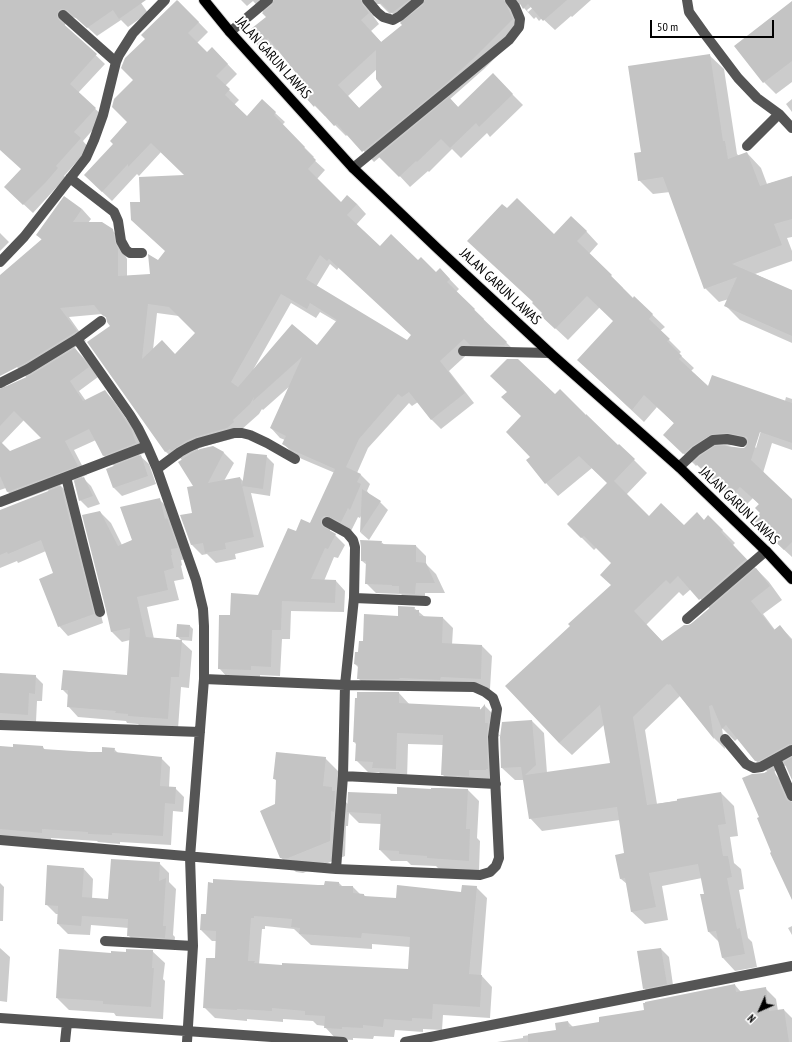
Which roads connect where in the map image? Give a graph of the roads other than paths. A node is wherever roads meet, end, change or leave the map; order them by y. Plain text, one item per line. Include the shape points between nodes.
1 (165, 0) edge
2 (204, 0) edge
3 (268, 0) edge
4 (367, 0) edge
5 (419, 0) edge
6 (510, 0) edge
7 (687, 0) edge
8 (63, 15) dead end
9 (230, 32) junction
10 (116, 62) junction
11 (779, 114) junction
12 (792, 128) edge
13 (746, 146) dead end
14 (353, 168) junction
15 (70, 178) junction
16 (142, 253) dead end
17 (0, 262) edge
18 (101, 321) dead end
19 (77, 339) junction
20 (463, 351) dead end
21 (550, 353) junction
22 (0, 383) edge
23 (742, 442) dead end
24 (147, 446) junction
25 (295, 459) dead end
26 (679, 467) junction
27 (157, 469) junction
28 (66, 477) junction
29 (0, 502) edge
30 (327, 522) dead end
31 (766, 551) junction
32 (792, 579) edge
33 (354, 598) junction
34 (426, 601) dead end
35 (100, 612) dead end
36 (687, 619) dead end
37 (204, 679) junction
38 (345, 685) junction
39 (0, 725) edge
40 (200, 732) junction
41 (725, 739) dead end
42 (792, 750) edge
43 (776, 759) junction
44 (343, 776) junction
45 (496, 784) junction
46 (792, 796) edge
47 (0, 840) edge
48 (190, 857) junction
49 (336, 869) junction
50 (105, 941) dead end
51 (193, 946) junction
52 (792, 966) edge
53 (0, 1018) edge
54 (67, 1022) junction
55 (188, 1031) junction
56 (66, 1042) edge
57 (187, 1042) edge
58 (343, 1042) edge
59 (405, 1042) edge

1 - 10 street via 133,34
2 - 9 main road, JALAN GARUN LAWAS
3 - 9 street
4 - 5 street via 383,17 393,20
6 - 14 street via 520,19 519,27 509,40
7 - 11 street via 689,12 738,78 757,98
8 - 10 street
9 - 14 main road, JALAN GARUN LAWAS
10 - 15 street via 94,140 86,158
11 - 12 street
11 - 13 street
14 - 21 main road, JALAN GARUN LAWAS
15 - 16 street via 114,212 121,241 126,250 130,253
15 - 17 street via 24,237
18 - 19 street
19 - 22 street
19 - 24 street via 130,415
20 - 21 street
21 - 26 main road, JALAN GARUN LAWAS
23 - 26 street via 713,440
24 - 27 street
24 - 28 street
25 - 27 street via 253,437 234,433 189,447
26 - 31 main road, JALAN GARUN LAWAS
27 - 37 street via 200,594 204,626
28 - 29 street
28 - 35 street
30 - 33 street via 351,536 355,543
31 - 32 main road, JALAN GARUN LAWAS
31 - 36 street
33 - 34 street
33 - 38 street
37 - 38 street
37 - 40 street
38 - 44 street
38 - 45 street via 474,687 485,692 492,698 497,709 493,737
39 - 40 street
40 - 48 street
41 - 43 street via 746,764 754,768
42 - 43 street
43 - 46 street
44 - 45 street
44 - 49 street
45 - 49 street via 499,858 490,872 480,875
47 - 48 street
48 - 49 street
48 - 51 street
50 - 51 street
51 - 55 street
52 - 59 street
53 - 54 street
54 - 55 street
54 - 56 street
55 - 57 street
55 - 58 street

